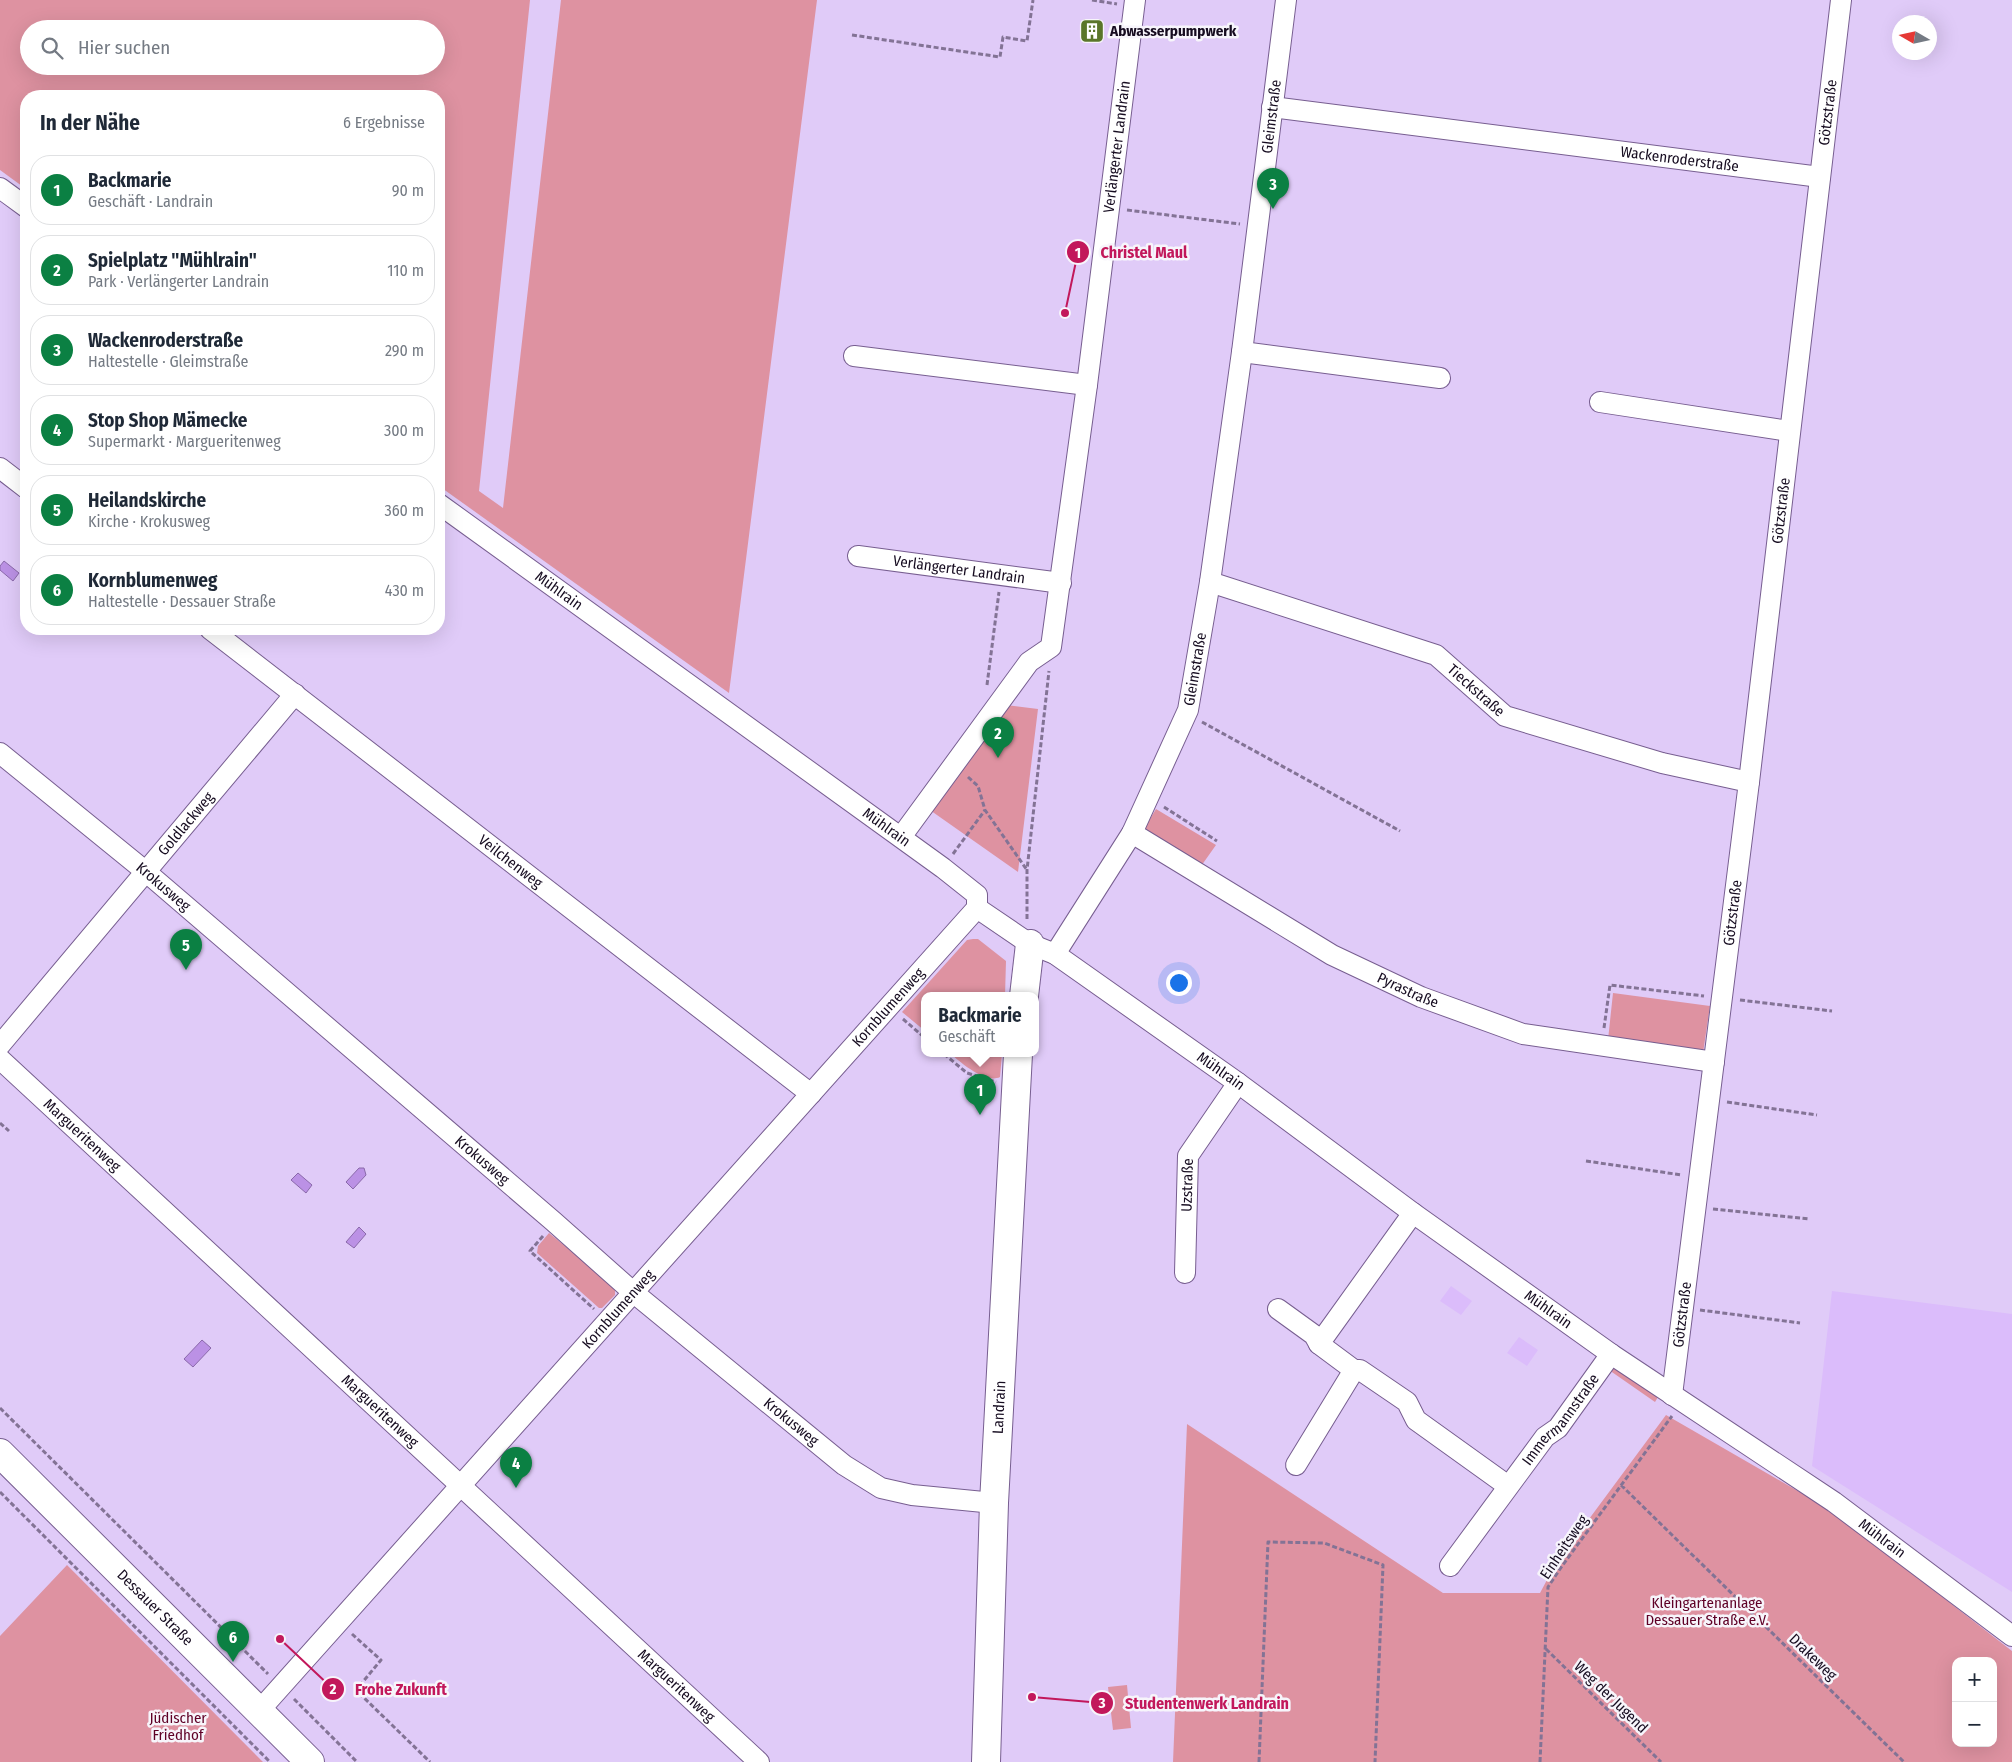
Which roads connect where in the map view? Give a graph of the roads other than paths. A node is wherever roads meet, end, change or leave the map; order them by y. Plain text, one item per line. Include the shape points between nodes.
1 (1286, 0) edge
2 (1841, 0) edge
3 (1135, 3) edge
4 (1272, 107) junction
5 (1820, 177) junction
6 (0, 188) edge
7 (20, 203) edge
8 (1242, 352) junction
9 (854, 356) dead end
10 (1440, 378) dead end
11 (1087, 385) junction
12 (1600, 402) dead end
13 (1789, 431) junction
14 (0, 468) edge
15 (20, 483) edge
16 (445, 508) edge
17 (858, 556) dead end
18 (1210, 582) junction
19 (1061, 583) junction
20 (218, 635) edge
21 (294, 694) junction
22 (0, 752) edge
23 (1749, 782) junction
24 (1132, 833) junction
25 (901, 837) junction
26 (145, 871) junction
27 (977, 908) junction
28 (1030, 944) junction
29 (1055, 954) junction
30 (1024, 992) edge
31 (0, 1044) edge
32 (1018, 1057) edge
33 (0, 1059) edge
34 (1714, 1062) junction
35 (1238, 1083) junction
36 (812, 1094) junction
37 (1414, 1213) junction
38 (1185, 1273) dead end
39 (634, 1293) junction
40 (1278, 1309) dead end
41 (1319, 1344) junction
42 (1611, 1354) junction
43 (1354, 1370) junction
44 (1677, 1398) junction
45 (2, 1459) edge
46 (1296, 1465) dead end
47 (462, 1485) junction
48 (1508, 1486) junction
49 (994, 1503) junction
50 (1450, 1566) dead end
51 (2012, 1636) edge
52 (259, 1711) junction
53 (310, 1762) edge
54 (759, 1762) edge
55 (986, 1762) edge

1 - 4 street, Gleimstraße
2 - 5 street, Götzstraße
3 - 11 street, Verlängerter Landrain
4 - 5 street, Wackenroderstraße
4 - 8 street, Gleimstraße
5 - 13 street, Götzstraße
6 - 7 street
8 - 10 street
8 - 18 street, Gleimstraße
9 - 11 street
11 - 19 street, Verlängerter Landrain
12 - 13 street
13 - 23 street, Götzstraße
14 - 15 street
16 - 25 street, Mühlrain
17 - 19 street, Verlängerter Landrain
18 - 23 street, Tieckstraße via 1436,655 1505,716 1662,763
18 - 24 street, Gleimstraße via 1187,713
19 - 25 street, Verlängerter Landrain via 1051,647 1029,662
20 - 21 street, Veilchenweg
21 - 26 street, Goldlackweg
21 - 36 street, Veilchenweg
22 - 26 street, Krokusweg
23 - 34 street, Götzstraße
24 - 29 street, Gleimstraße
24 - 34 street, Pyrastraße via 1332,955 1422,997 1523,1034
25 - 27 street, Mühlrain via 978,895
26 - 31 street, Goldlackweg
26 - 39 street, Krokusweg
27 - 28 street, Mühlrain
27 - 36 street, Kornblumenweg
28 - 29 street, Mühlrain
28 - 30 street
29 - 35 street, Mühlrain
32 - 49 street, Landrain
33 - 47 street, Margueritenweg
34 - 44 street, Götzstraße via 1682,1308
35 - 37 street, Mühlrain
35 - 38 street, Uzstraße via 1188,1156
36 - 39 street, Kornblumenweg
37 - 41 street
37 - 42 street, Mühlrain
39 - 47 street, Kornblumenweg
39 - 49 street, Krokusweg via 844,1466 881,1488 912,1496
40 - 41 street via 1314,1335
41 - 43 street
42 - 44 street, Mühlrain
42 - 48 street, Immermannstraße via 1558,1428 1545,1437
43 - 46 street
43 - 48 street via 1360,1370 1407,1402 1416,1420
44 - 51 street, Mühlrain via 1834,1502
45 - 52 street, Dessauer Straße
47 - 52 street, Kornblumenweg
47 - 54 street, Margueritenweg
48 - 50 street, Immermannstraße
49 - 55 street, Landrain
52 - 53 street, Dessauer Straße

